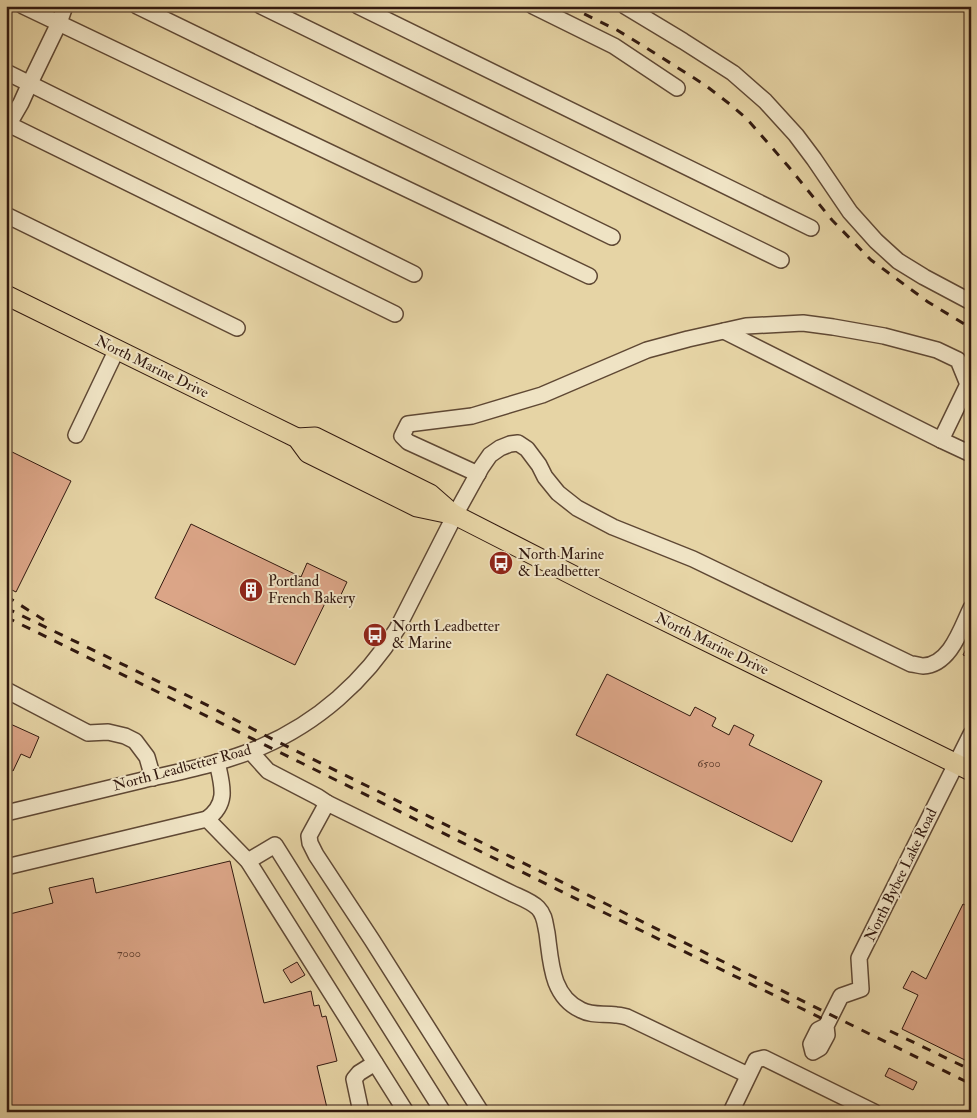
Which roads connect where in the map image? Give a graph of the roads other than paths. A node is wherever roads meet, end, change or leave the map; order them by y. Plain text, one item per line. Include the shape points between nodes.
1 (24, 6) edge
2 (66, 6) edge
3 (137, 6) edge
4 (261, 6) edge
5 (358, 6) edge
6 (533, 6) edge
7 (625, 6) edge
8 (59, 23) junction
9 (6, 72) edge
10 (30, 83) junction
11 (677, 88) dead end
12 (7, 126) edge
13 (6, 215) edge
14 (811, 228) dead end
15 (612, 237) dead end
16 (781, 260) dead end
17 (414, 274) dead end
18 (589, 276) dead end
19 (6, 295) edge
20 (971, 302) edge
21 (395, 314) dead end
22 (237, 328) dead end
23 (724, 331) junction
24 (117, 350) junction
25 (970, 380) edge
26 (76, 435) dead end
27 (941, 440) junction
28 (971, 454) edge
29 (478, 474) junction
30 (455, 515) junction
31 (971, 608) edge
32 (6, 690) edge
33 (971, 734) edge
34 (250, 750) junction
35 (218, 762) junction
36 (964, 767) edge
37 (153, 778) junction
38 (328, 803) junction
39 (6, 813) edge
40 (208, 819) junction
41 (248, 861) junction
42 (6, 867) edge
43 (375, 1062) junction
44 (748, 1075) junction
45 (801, 1076) junction
46 (362, 1112) edge
47 (406, 1112) edge
48 (443, 1112) edge
49 (481, 1112) edge
50 (731, 1112) edge
51 (874, 1112) edge

1 - 8 street
2 - 8 street
3 - 15 street
4 - 16 street
5 - 14 street
6 - 11 street via 614,46
7 - 20 street via 733,73 766,101 796,134 850,212 876,241 898,261
8 - 10 street
8 - 18 street
9 - 10 street
10 - 12 street
10 - 17 street
12 - 21 street
13 - 22 street
19 - 24 main road, North Marine Drive
23 - 25 street via 746,326 803,323 884,336 937,350 958,360 966,382
23 - 27 street
23 - 29 street via 647,350 542,395 472,416 408,424 402,436 408,442
24 - 26 street
24 - 30 main road, North Marine Drive via 297,438 315,437 430,494
25 - 27 street
27 - 28 street
29 - 30 street, North Leadbetter Road
29 - 31 street, North Leadbetter Road via 490,455 510,444 518,444 527,449 558,493 577,508 912,664 923,666 942,659 950,650
30 - 34 street, North Leadbetter Road via 397,629 368,669 325,710 293,731
30 - 36 main road, North Marine Drive
32 - 37 street via 88,733 108,732 135,741 147,757
33 - 36 street, North Bybee Lake Road
34 - 35 street, North Leadbetter Road
34 - 38 street via 268,771
35 - 37 street, North Leadbetter Road
35 - 40 street via 222,799 218,810
36 - 45 street, North Bybee Lake Road via 860,958 861,989 841,996 826,1026 818,1030 811,1044 813,1052
37 - 39 street, North Leadbetter Road
38 - 44 street via 538,908 544,917 555,981 570,1004 583,1012 627,1017
38 - 49 street via 309,836 310,843
40 - 41 street
40 - 42 street
41 - 43 street
41 - 48 street via 275,845
43 - 46 street via 354,1079
43 - 47 street
44 - 45 street via 756,1060 764,1058
44 - 50 street
45 - 51 street

